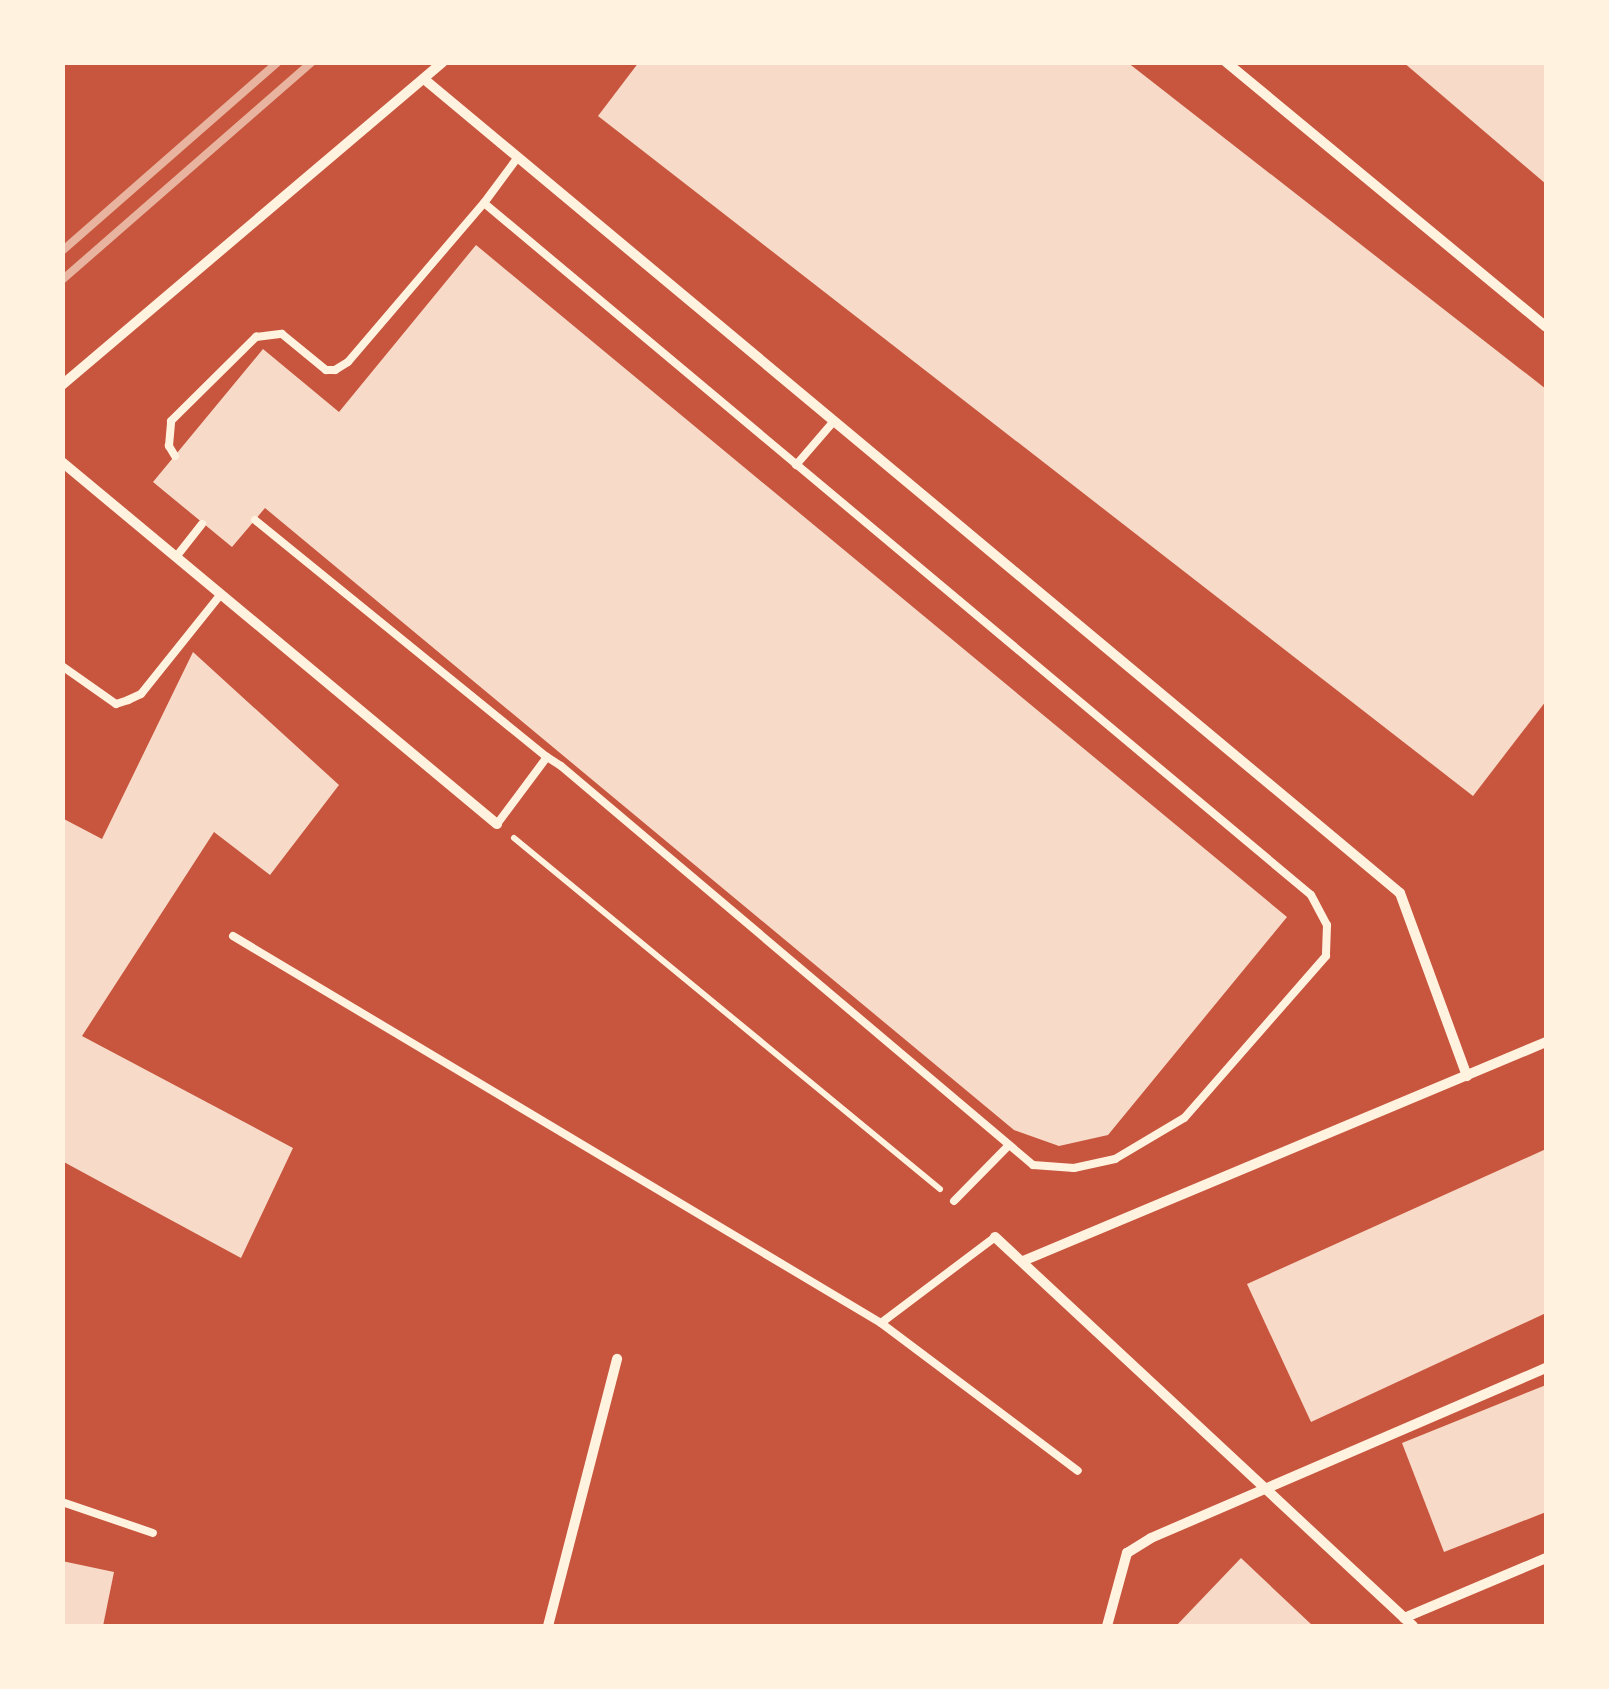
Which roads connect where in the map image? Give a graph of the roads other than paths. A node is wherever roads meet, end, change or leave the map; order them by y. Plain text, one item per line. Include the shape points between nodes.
1 (443, 62) edge
2 (1226, 62) edge
3 (424, 78) junction
4 (518, 157) junction
5 (484, 204) junction
6 (1546, 326) edge
7 (62, 385) edge
8 (834, 422) junction
9 (175, 456) dead end
10 (62, 462) edge
11 (796, 465) junction
12 (255, 520) dead end
13 (202, 524) dead end
14 (176, 556) junction
15 (221, 594) junction
16 (62, 666) edge
17 (547, 758) junction
18 (497, 824) joint
19 (233, 936) dead end
20 (1546, 1042) edge
21 (1467, 1076) junction
22 (1008, 1146) junction
23 (954, 1201) road end
24 (995, 1237) joint
25 (1023, 1261) junction
26 (881, 1322) junction
27 (617, 1359) dead end
28 (1546, 1368) edge
29 (1078, 1471) dead end
30 (1264, 1488) junction
31 (62, 1502) edge
32 (153, 1533) dead end
33 (1546, 1558) edge
34 (1409, 1622) edge
35 (548, 1626) edge
36 (1108, 1626) edge

1 - 3 street
2 - 6 street
3 - 4 street
3 - 7 street
4 - 5 lane
4 - 8 street
5 - 9 lane via 336,370 326,370 282,334 256,337 171,422 168,446
5 - 11 lane
8 - 11 lane
8 - 21 street via 1400,893
10 - 14 street
11 - 22 lane via 1312,895 1327,925 1326,956 1184,1118 1116,1158 1074,1168 1033,1165
12 - 17 lane
13 - 14 lane
14 - 15 street
15 - 16 lane via 140,694 128,700 116,704
15 - 18 street
17 - 18 lane
17 - 22 lane
19 - 26 lane
20 - 21 street
21 - 25 street
22 - 23 lane
24 - 25 street
24 - 26 lane
25 - 30 street
26 - 29 lane
27 - 35 street
28 - 30 street
30 - 34 street
30 - 36 street via 1126,1553
31 - 32 lane
33 - 34 street

